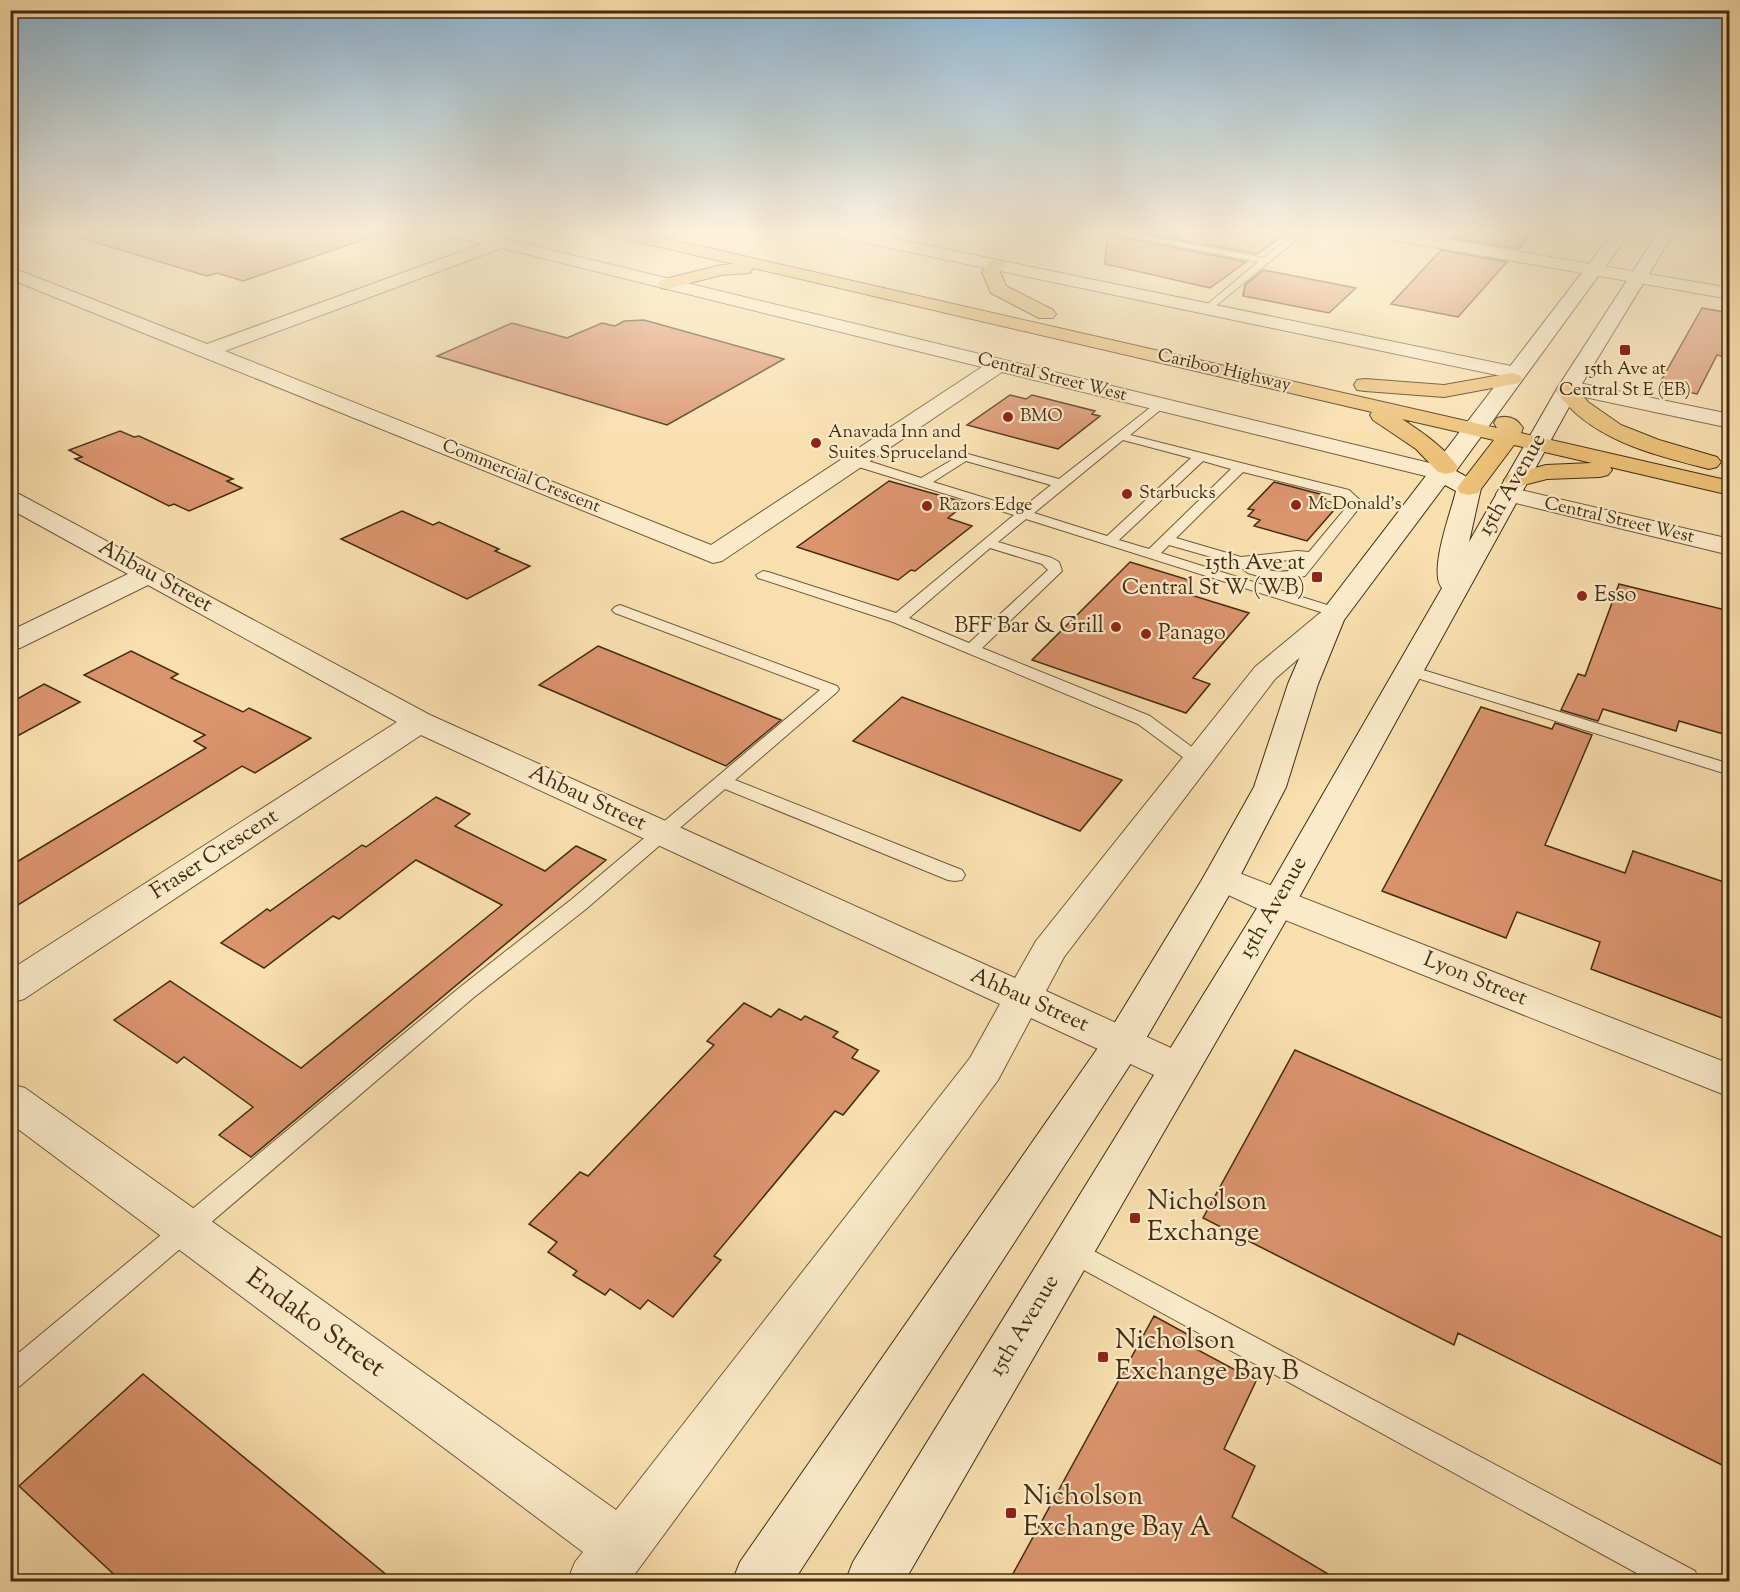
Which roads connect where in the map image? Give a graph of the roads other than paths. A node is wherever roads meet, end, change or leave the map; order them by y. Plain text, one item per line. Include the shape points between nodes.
1 (93, 305) edge
2 (332, 305) edge
3 (755, 305) edge
4 (936, 305) edge
5 (1008, 305) edge
6 (1029, 305) edge
7 (1185, 305) edge
8 (1213, 305) edge
9 (1567, 305) edge
10 (1619, 305) edge
11 (1207, 310) junction
12 (1046, 314) junction
13 (208, 351) junction
14 (998, 364) junction
15 (1514, 376) junction
16 (1364, 385) junction
17 (1568, 389) junction
18 (1320, 393) junction
19 (1160, 404) junction
20 (1482, 421) junction
21 (1730, 421) edge
22 (1542, 435) junction
23 (1120, 436) junction
24 (1508, 436) junction
25 (1200, 457) junction
26 (854, 461) junction
27 (1240, 467) junction
28 (1444, 470) junction
29 (1714, 470) edge
30 (923, 482) junction
31 (1062, 484) junction
32 (1512, 487) junction
33 (1730, 488) edge
34 (1469, 489) junction
35 (10, 499) edge
36 (1024, 514) junction
37 (1167, 540) junction
38 (1109, 541) junction
39 (988, 543) junction
40 (1730, 548) edge
41 (1152, 554) junction
42 (1313, 557) junction
43 (1241, 561) junction
44 (150, 574) junction
45 (763, 575) dead end
46 (1452, 596) junction
47 (620, 610) dead end
48 (1332, 616) junction
49 (898, 619) junction
50 (10, 642) edge
51 (971, 649) junction
52 (1410, 671) junction
53 (418, 722) junction
54 (1198, 760) junction
55 (1730, 770) edge
56 (723, 782) junction
57 (663, 833) junction
58 (955, 875) dead end
59 (1221, 878) junction
60 (1278, 903) junction
61 (10, 989) edge
62 (1023, 998) junction
63 (1123, 1043) junction
64 (1179, 1069) junction
65 (1730, 1081) edge
66 (10, 1100) edge
67 (186, 1229) junction
68 (1071, 1250) junction
69 (10, 1377) edge
70 (608, 1564) edge
71 (760, 1581) edge
72 (873, 1581) edge
73 (1684, 1581) edge

1 - 13 street, Commercial Crescent
2 - 13 street
3 - 14 street, Central Street West
4 - 18 highway, Cariboo Highway
5 - 12 highway, Cariboo Highway
6 - 12 highway
7 - 11 street
8 - 11 lane
9 - 15 street
10 - 17 street, 15th Avenue
11 - 15 street
12 - 16 highway, Cariboo Highway
13 - 26 street, Commercial Crescent via 713,555
14 - 19 street, Central Street West
14 - 26 street, Commercial Crescent
15 - 16 highway via 1444,391
15 - 20 street
16 - 20 highway, Cariboo Highway
17 - 21 street
17 - 22 street, 15th Avenue
17 - 29 highway via 1583,410 1607,427
18 - 20 highway, Cariboo Highway
18 - 28 highway via 1376,412 1404,428 1433,451
19 - 23 lane
19 - 28 street, Central Street West
20 - 22 highway, Cariboo Highway
20 - 24 highway, Cariboo Highway
20 - 28 street
22 - 24 highway, Cariboo Highway
22 - 29 highway, Cariboo Highway
22 - 32 street, 15th Avenue
23 - 25 lane
23 - 31 lane
24 - 34 highway
25 - 27 lane
25 - 38 lane
26 - 30 lane
27 - 37 lane
27 - 42 lane via 1352,498 1356,503
28 - 34 street, Central Street West
28 - 48 street
29 - 32 highway via 1546,472
29 - 33 highway, Cariboo Highway
30 - 31 lane via 964,457
30 - 36 lane
31 - 36 lane
32 - 40 street, Central Street West
32 - 46 street, 15th Avenue
34 - 46 street via 1450,567
35 - 44 street, Ahbau Street
36 - 38 lane
36 - 39 lane
37 - 41 lane
37 - 43 lane
38 - 41 lane
39 - 49 lane
39 - 51 lane via 1047,561 1055,571
41 - 48 lane
42 - 43 lane via 1289,555
42 - 43 lane via 1300,573 1291,576 1254,570
44 - 50 street
44 - 53 street, Ahbau Street
45 - 49 lane
46 - 52 street, 15th Avenue
47 - 56 lane via 831,689
48 - 54 street via 1265,673
48 - 59 street via 1303,684 1270,787
49 - 51 lane
51 - 54 lane via 1144,720
52 - 55 lane
52 - 60 street, 15th Avenue
53 - 57 street, Ahbau Street
53 - 61 street, Fraser Crescent
54 - 62 street via 1049,950
56 - 57 lane
56 - 58 lane
57 - 62 street, Ahbau Street
57 - 67 lane
59 - 60 street, Lyon Street
59 - 63 street
60 - 64 street, 15th Avenue
60 - 65 street, Lyon Street
62 - 63 street, Ahbau Street
62 - 70 street via 984,1069
63 - 64 street, Ahbau Street
63 - 71 street
64 - 68 street, 15th Avenue
66 - 67 street, Endako Street
67 - 69 lane
67 - 70 street, Endako Street
68 - 72 street, 15th Avenue
68 - 73 lane

